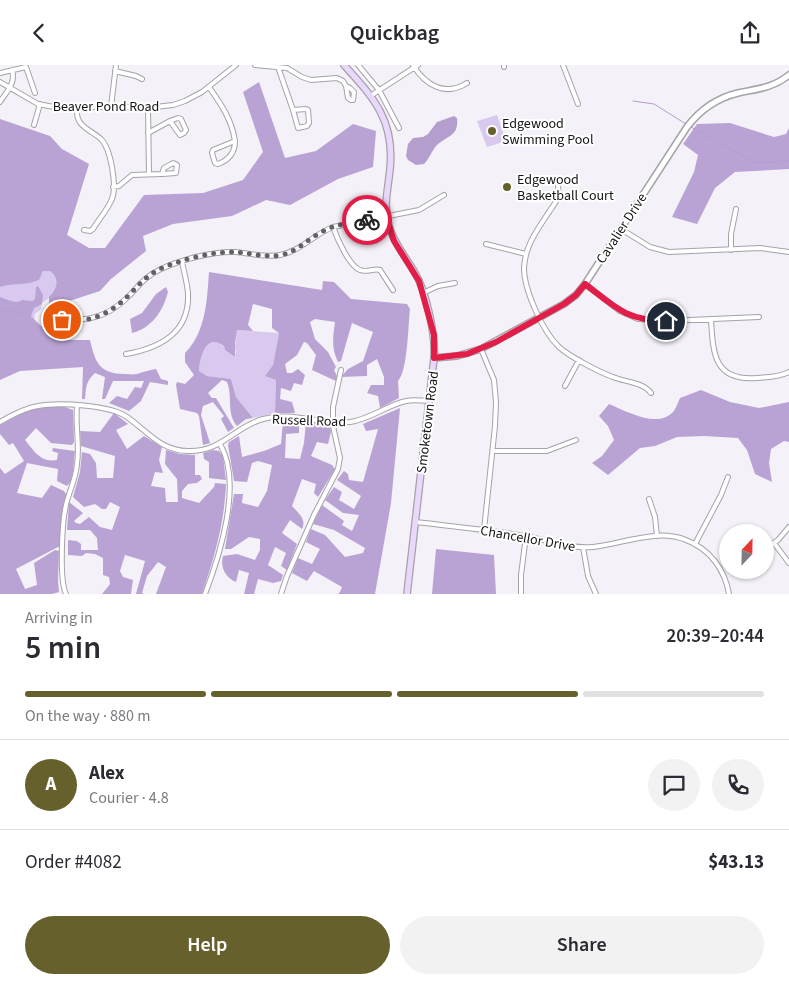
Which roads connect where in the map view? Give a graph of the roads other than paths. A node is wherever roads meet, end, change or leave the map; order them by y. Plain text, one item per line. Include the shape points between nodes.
1 (116, 65) edge
2 (236, 65) edge
3 (255, 65) edge
4 (344, 65) edge
5 (358, 65) edge
6 (562, 65) edge
7 (415, 66) edge
8 (278, 67) junction
9 (12, 70) junction
10 (115, 71) junction
11 (0, 73) edge
12 (789, 75) edge
13 (142, 79) dead end
14 (0, 82) edge
15 (467, 83) dead end
16 (346, 86) dead end
17 (209, 87) junction
18 (10, 88) junction
19 (379, 90) junction
20 (35, 93) dead end
21 (372, 95) junction
22 (0, 102) edge
23 (40, 104) junction
24 (578, 105) dead end
25 (111, 107) junction
26 (148, 107) junction
27 (77, 108) junction
28 (293, 110) junction
29 (170, 121) junction
30 (34, 125) dead end
31 (399, 128) dead end
32 (148, 133) junction
33 (234, 141) junction
34 (149, 174) junction
35 (162, 174) dead end
36 (558, 184) dead end
37 (113, 187) junction
38 (444, 195) dead end
39 (736, 209) dead end
40 (386, 216) junction
41 (333, 227) junction
42 (621, 229) junction
43 (84, 230) dead end
44 (486, 244) dead end
45 (731, 250) junction
46 (789, 252) edge
47 (526, 254) junction
48 (182, 262) junction
49 (455, 283) dead end
50 (585, 284) junction
51 (394, 290) dead end
52 (423, 293) junction
53 (540, 317) junction
54 (759, 317) dead end
55 (49, 318) dead end
56 (711, 319) junction
57 (481, 349) junction
58 (126, 354) dead end
59 (434, 358) junction
60 (579, 360) junction
61 (341, 369) dead end
62 (789, 372) edge
63 (565, 385) dead end
64 (651, 393) dead end
65 (429, 401) junction
66 (77, 406) junction
67 (0, 422) edge
68 (333, 422) junction
69 (576, 440) dead end
70 (220, 444) junction
71 (493, 451) junction
72 (728, 477) dead end
73 (649, 499) dead end
74 (415, 522) junction
75 (789, 527) edge
76 (484, 530) junction
77 (526, 536) junction
78 (657, 536) junction
79 (774, 543) joint
80 (695, 544) junction
81 (583, 547) junction
82 (789, 563) edge
83 (719, 567) edge
84 (724, 579) edge
85 (66, 594) edge
86 (205, 594) edge
87 (281, 594) edge
88 (407, 594) edge
89 (521, 594) edge
90 (596, 594) edge
91 (729, 594) edge

1 - 10 street
2 - 17 street, Beaver Pond Road
3 - 8 street
4 - 21 main road, Smoketown Road
5 - 19 street
6 - 24 street
7 - 15 street via 425,81 436,88 453,89
7 - 19 street
8 - 16 street via 311,80 337,78
8 - 28 street
9 - 11 street
9 - 18 street via 14,77
9 - 20 street via 26,67
10 - 13 street
10 - 25 street
12 - 42 street, Cavalier Drive via 764,88 719,99 700,112
14 - 18 street, Beaver Pond Road
17 - 26 street, Beaver Pond Road via 180,103
17 - 33 street via 228,117
18 - 22 street
18 - 23 street, Beaver Pond Road
19 - 21 street
19 - 31 street
21 - 40 main road, Smoketown Road via 383,116 389,143
23 - 27 street, Beaver Pond Road
23 - 30 street
25 - 26 street, Beaver Pond Road
25 - 27 street, Beaver Pond Road
26 - 32 street
27 - 37 street via 81,125 102,140 108,149
28 - 28 street via 297,127 308,125 307,109
29 - 29 street via 180,118 186,131 178,135
29 - 32 street
32 - 34 street
33 - 33 street via 214,149 215,163 230,157
34 - 35 street
34 - 37 street via 132,175
36 - 47 street via 557,199 532,238
37 - 43 street via 111,201 93,229
38 - 40 street via 419,210
39 - 45 street
40 - 41 street
40 - 52 main road, Smoketown Road via 394,241 416,275
41 - 48 street via 295,250 280,255 230,252
41 - 51 street via 355,267 364,271 380,270
42 - 45 street via 662,251
42 - 50 street, Cavalier Drive
44 - 47 street
45 - 46 street via 760,248
47 - 53 street via 525,281
48 - 55 street via 152,274 118,306 98,317 78,321
48 - 58 street via 188,298 182,322 161,344
49 - 52 street
50 - 53 street, Cavalier Drive via 570,300
50 - 56 street via 620,311 638,319
52 - 59 main road, Smoketown Road via 434,335
53 - 57 street, Cavalier Drive
53 - 60 street via 554,343
54 - 56 street
56 - 62 street via 714,354 726,372 749,379
57 - 59 street, Cavalier Drive via 458,356
57 - 71 street via 495,385
59 - 65 main road, Smoketown Road
60 - 63 street
60 - 64 street via 613,377 642,385
61 - 68 street
65 - 68 street, Russell Road via 406,401 350,422
65 - 74 main road, Smoketown Road
66 - 67 street, Russell Road via 38,406
66 - 70 street, Russell Road via 121,413 156,441 175,450 199,451
66 - 85 street via 78,461 65,510 62,580
68 - 70 street, Russell Road via 271,417 249,424
68 - 87 street via 339,452 338,469 314,515
69 - 71 street via 547,451
70 - 86 street via 229,470 227,512 220,552
71 - 76 street
72 - 80 street
73 - 78 street
74 - 76 street, Chancellor Drive
74 - 88 main road, Smoketown Road
75 - 79 street
76 - 77 street, Chancellor Drive
77 - 81 street, Chancellor Drive
77 - 89 street
78 - 80 street, Chancellor Drive via 679,538
78 - 81 street, Chancellor Drive
79 - 82 street
80 - 83 street, Chancellor Drive
81 - 90 street via 588,576
84 - 91 street, Chancellor Drive

